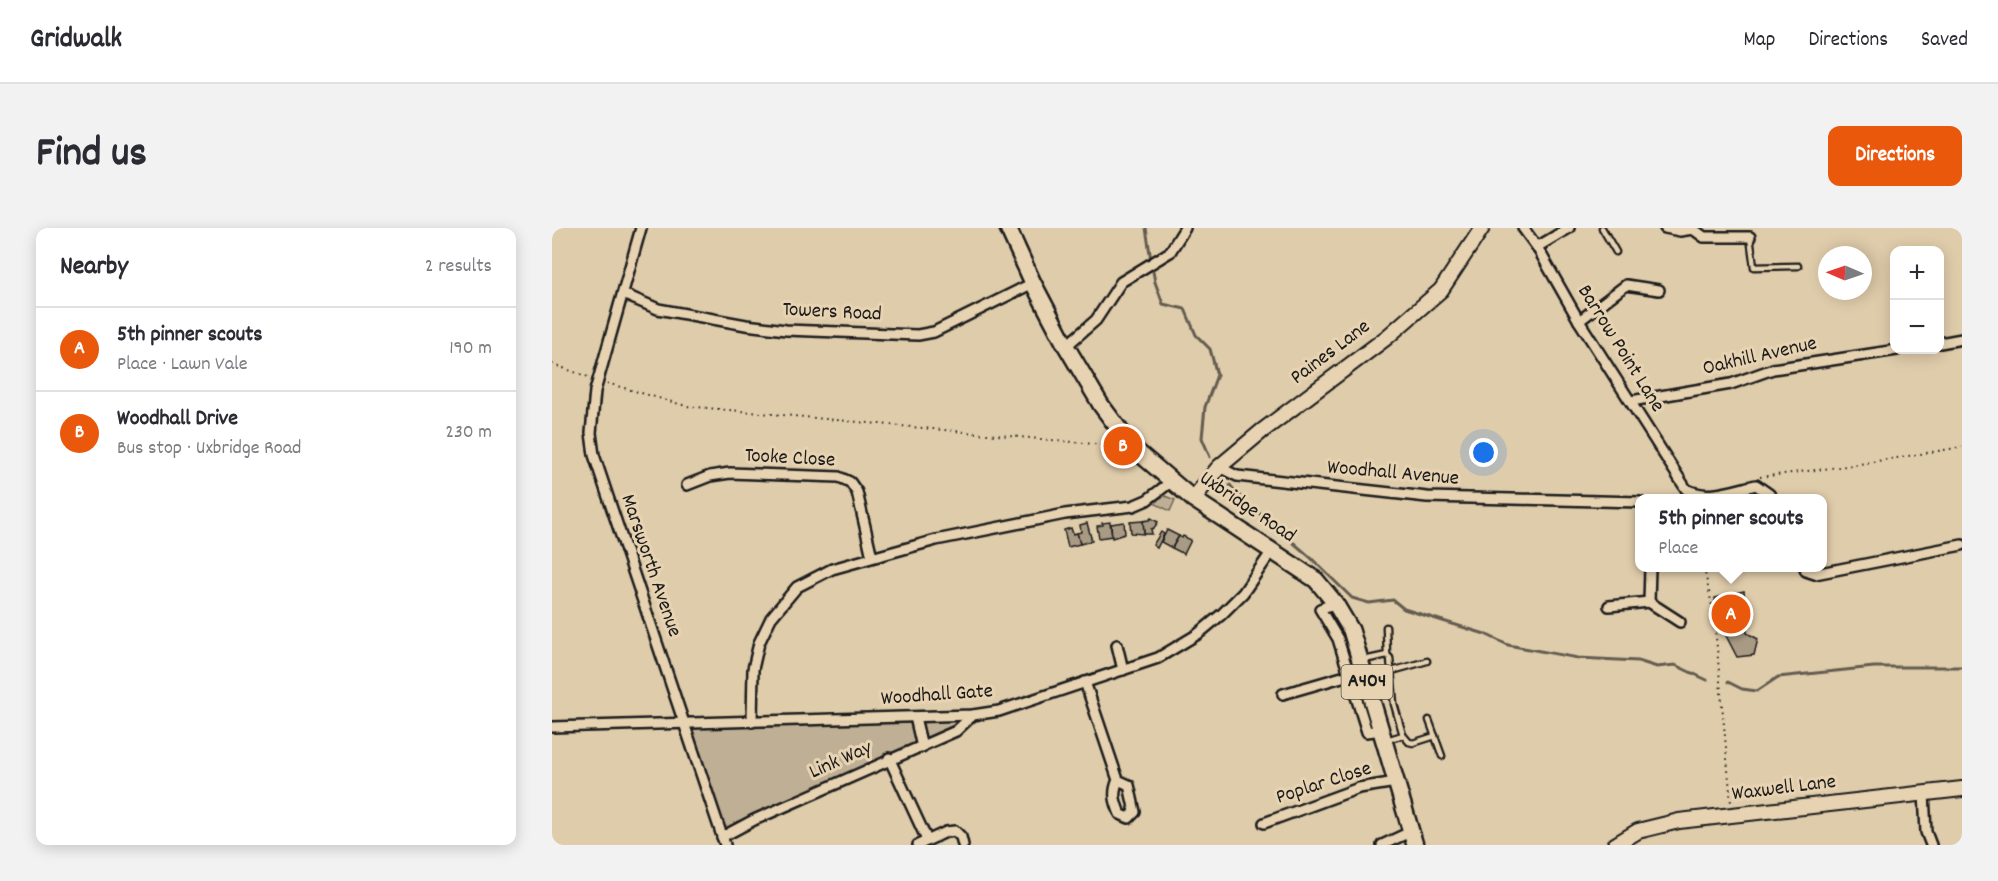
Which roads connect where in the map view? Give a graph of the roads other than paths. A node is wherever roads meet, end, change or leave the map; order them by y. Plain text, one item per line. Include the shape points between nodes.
1 (641, 228) edge
2 (1008, 228) edge
3 (1185, 228) edge
4 (1482, 228) edge
5 (1523, 228) edge
6 (1569, 228) edge
7 (1602, 228) edge
8 (1665, 228) edge
9 (1693, 229) edge
10 (1750, 237) joint
11 (1537, 248) junction
12 (1616, 252) dead end
13 (1798, 267) dead end
14 (1033, 283) junction
15 (1659, 290) dead end
16 (623, 294) junction
17 (1579, 321) junction
18 (1962, 339) edge
19 (1944, 342) edge
20 (1066, 346) junction
21 (1890, 351) edge
22 (1631, 401) junction
23 (1219, 466) junction
24 (1172, 481) junction
25 (687, 485) dead end
26 (1696, 494) edge
27 (1714, 494) edge
28 (1770, 494) edge
29 (1193, 499) junction
30 (1635, 502) edge
31 (1962, 545) edge
32 (1272, 551) junction
33 (872, 557) junction
34 (1650, 572) edge
35 (1809, 572) edge
36 (1825, 572) edge
37 (1827, 572) edge
38 (1649, 602) junction
39 (1335, 603) junction
40 (1609, 606) dead end
41 (1680, 622) dead end
42 (1386, 627) dead end
43 (1117, 645) dead end
44 (1387, 655) junction
45 (1427, 660) dead end
46 (1361, 661) junction
47 (1123, 670) junction
48 (1392, 671) junction
49 (1349, 675) junction
50 (1085, 682) junction
51 (1283, 694) dead end
52 (973, 716) junction
53 (915, 717) junction
54 (1430, 720) dead end
55 (752, 722) junction
56 (683, 723) junction
57 (552, 727) edge
58 (1383, 735) junction
59 (1403, 735) junction
60 (1435, 736) junction
61 (922, 747) junction
62 (1442, 756) dead end
63 (889, 758) junction
64 (1118, 780) dead end
65 (1396, 782) junction
66 (1962, 789) edge
67 (1924, 793) junction
68 (1264, 823) dead end
69 (1412, 838) edge
70 (723, 841) edge
71 (923, 843) edge
72 (963, 845) edge
73 (1382, 845) edge
74 (1615, 845) edge
75 (1931, 845) edge

1 - 16 street, Marsworth Avenue
2 - 14 main road, Uxbridge Road / A404
3 - 20 street via 1170,252 1121,282 1096,320
4 - 23 street, Paines Lane via 1441,290 1386,338
5 - 11 street, Barrow Point Lane
6 - 11 street
7 - 12 lane
8 - 9 street
9 - 10 street via 1704,237
10 - 13 lane via 1754,267
11 - 17 street, Barrow Point Lane
14 - 16 street, Towers Road via 934,332 918,335 746,326 658,309
14 - 20 main road, Uxbridge Road / A404
15 - 17 street via 1626,285
16 - 56 street, Marsworth Avenue via 595,391 591,433 594,455
17 - 22 street, Barrow Point Lane
18 - 19 street
20 - 24 main road, Uxbridge Road / A404 via 1101,405 1133,448
21 - 22 street, Oakhill Avenue via 1773,369 1731,384
22 - 26 street, Barrow Point Lane via 1686,489
23 - 29 street, Paines Lane
23 - 30 street, Woodhall Avenue via 1237,476 1427,497
24 - 29 main road, Uxbridge Road / A404
24 - 33 street via 1133,506 1065,514
25 - 33 street, Tooke Close via 730,473 839,477 850,482 857,492
27 - 28 street, Barrow Point Lane via 1756,485
29 - 32 main road, Uxbridge Road / A404
31 - 37 street
32 - 39 main road, Uxbridge Road / A404 via 1316,580
32 - 47 street, Woodhall Gate via 1243,593 1198,634 1158,658
33 - 55 street via 832,569 797,587 771,618 753,669
34 - 38 street
35 - 36 street
38 - 40 street
38 - 41 street
39 - 46 main road, Uxbridge Road / A404 via 1351,630
39 - 49 street via 1320,609 1338,639
42 - 44 lane
43 - 47 street
44 - 46 lane
44 - 48 lane
45 - 48 lane
46 - 58 main road, Uxbridge Road / A404
47 - 50 street, Woodhall Gate
48 - 59 lane via 1394,704
49 - 51 street
49 - 58 street via 1367,732
50 - 52 street, Woodhall Gate
50 - 64 street
52 - 53 street, Woodhall Gate
52 - 61 street, Link Way via 956,731
53 - 55 street, Woodhall Gate
53 - 61 street
54 - 60 lane
55 - 56 street, Woodhall Gate
56 - 57 street, Woodhall Gate
56 - 70 street, Marsworth Avenue
58 - 59 lane
58 - 65 main road, Uxbridge Road / A404
59 - 60 lane via 1413,743
60 - 62 lane
61 - 63 street, Link Way
63 - 70 street, Link Way via 754,820
63 - 71 street
65 - 68 street, Poplar Close via 1359,788
65 - 69 main road, Uxbridge Road / A404
66 - 67 street, Waxwell Lane
67 - 74 street, Waxwell Lane via 1658,825
67 - 75 street via 1926,831
69 - 73 street
71 - 72 street via 955,831

